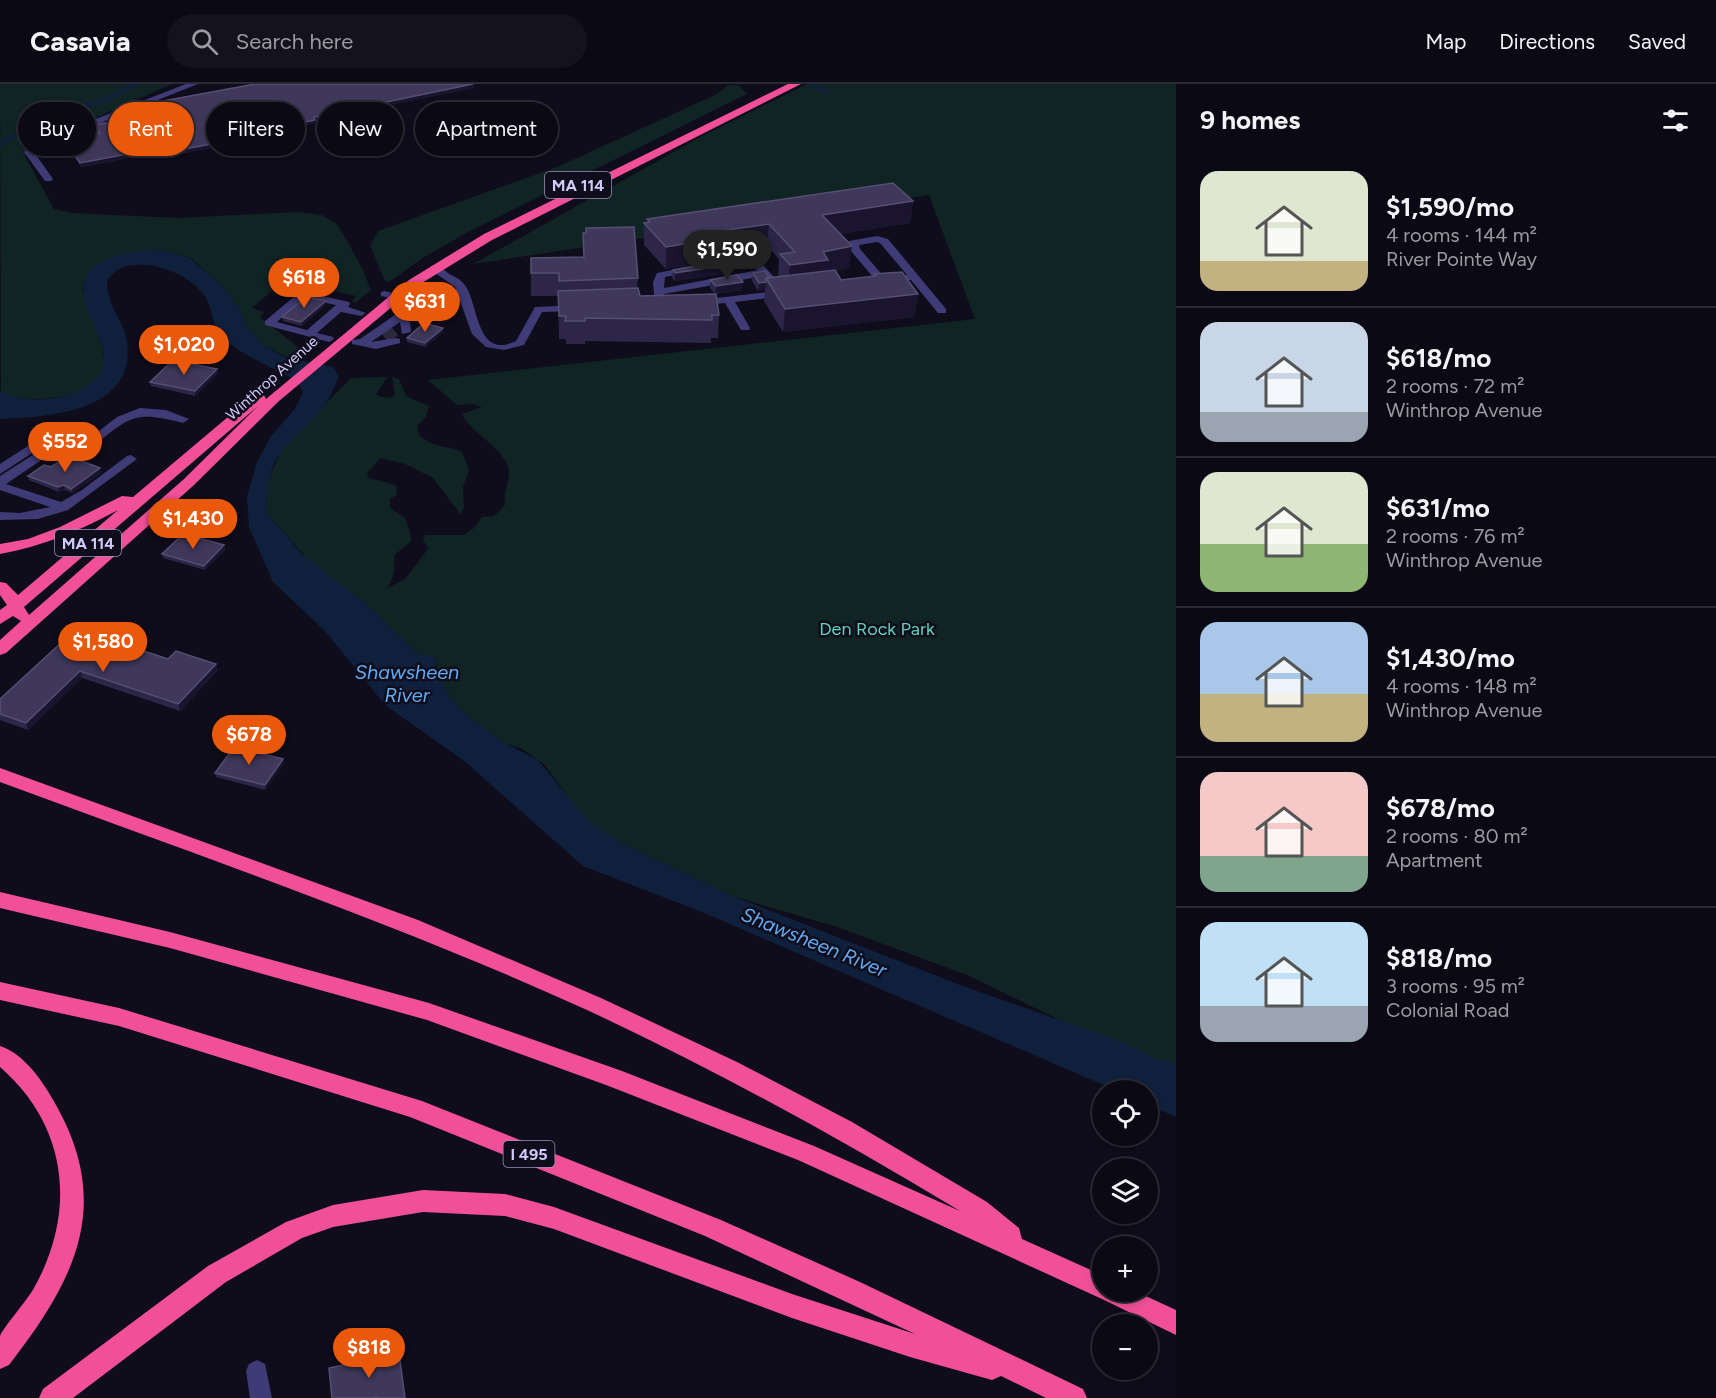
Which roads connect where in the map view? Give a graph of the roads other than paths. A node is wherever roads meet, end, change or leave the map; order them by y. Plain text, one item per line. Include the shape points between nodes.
1 (195, 84) edge
2 (779, 84) edge
3 (796, 84) edge
4 (48, 179) dead end
5 (430, 266) junction
6 (766, 272) junction
7 (914, 278) junction
8 (658, 292) junction
9 (390, 295) junction
10 (729, 300) junction
11 (414, 307) junction
12 (593, 307) edge
13 (339, 308) junction
14 (942, 311) dead end
15 (366, 314) junction
16 (745, 328) dead end
17 (391, 332) junction
18 (309, 334) junction
19 (335, 340) junction
20 (362, 343) junction
21 (287, 381) junction
22 (183, 419) dead end
23 (64, 439) dead end
24 (87, 445) dead end
25 (131, 459) dead end
26 (0, 460) edge
27 (0, 470) edge
28 (160, 481) junction
29 (0, 484) edge
30 (0, 507) edge
31 (64, 507) junction
32 (0, 516) edge
33 (0, 549) edge
34 (0, 587) edge
35 (16, 605) junction
36 (0, 619) edge
37 (26, 626) junction
38 (0, 649) edge
39 (0, 776) edge
40 (0, 900) edge
41 (0, 991) edge
42 (0, 1055) edge
43 (1031, 1252) junction
44 (1092, 1282) edge
45 (1133, 1302) edge
46 (1176, 1323) edge
47 (0, 1356) edge
48 (257, 1371) dead end
49 (1035, 1379) junction
50 (52, 1398) edge
51 (261, 1398) edge
52 (1074, 1398) edge

1 - 4 street via 38,145 29,152
2 - 5 highway, Winthrop Avenue / MA 114 via 495,226
3 - 5 highway, Winthrop Avenue / MA 114
5 - 9 highway, Winthrop Avenue / MA 114
5 - 12 street via 460,286 477,334 490,345 524,342 530,319 539,309
6 - 8 street
6 - 8 street via 748,259 674,270 661,275
6 - 10 street via 790,292
7 - 7 street via 877,282 853,243 884,241
7 - 14 street
8 - 10 street via 666,305
9 - 11 street via 409,299
9 - 15 highway, Winthrop Avenue / MA 114
10 - 16 street
11 - 17 street
11 - 17 street
13 - 15 street
13 - 18 street
13 - 18 street via 345,304 300,294 269,323
15 - 19 highway, Winthrop Avenue / MA 114
17 - 20 street
17 - 20 street
18 - 19 street
19 - 20 street
19 - 21 highway, Winthrop Avenue / MA 114
21 - 28 highway, Winthrop Avenue / MA 114
21 - 37 highway, Winthrop Avenue / MA 114 via 165,504
22 - 24 street via 139,410
23 - 29 street
25 - 31 street
26 - 27 street via 24,445 43,440
28 - 33 highway via 80,525
28 - 35 highway, Winthrop Avenue / MA 114
29 - 31 street
30 - 31 street
31 - 32 street via 45,513
34 - 35 highway
35 - 36 highway, Winthrop Avenue / MA 114
35 - 37 highway
37 - 38 highway, Winthrop Avenue / MA 114
39 - 43 highway via 411,926 594,1004 854,1135 979,1210
40 - 43 highway via 170,940 429,1012 734,1124
41 - 49 highway, I 495 via 119,1017 414,1108 713,1228
42 - 47 highway via 26,1078 58,1125 74,1190 71,1229 62,1260 39,1304
43 - 44 highway
45 - 46 highway
48 - 51 street
49 - 50 highway via 910,1345 813,1313 554,1218 505,1205 423,1201 333,1216 294,1230 217,1274
49 - 52 highway, I 495

